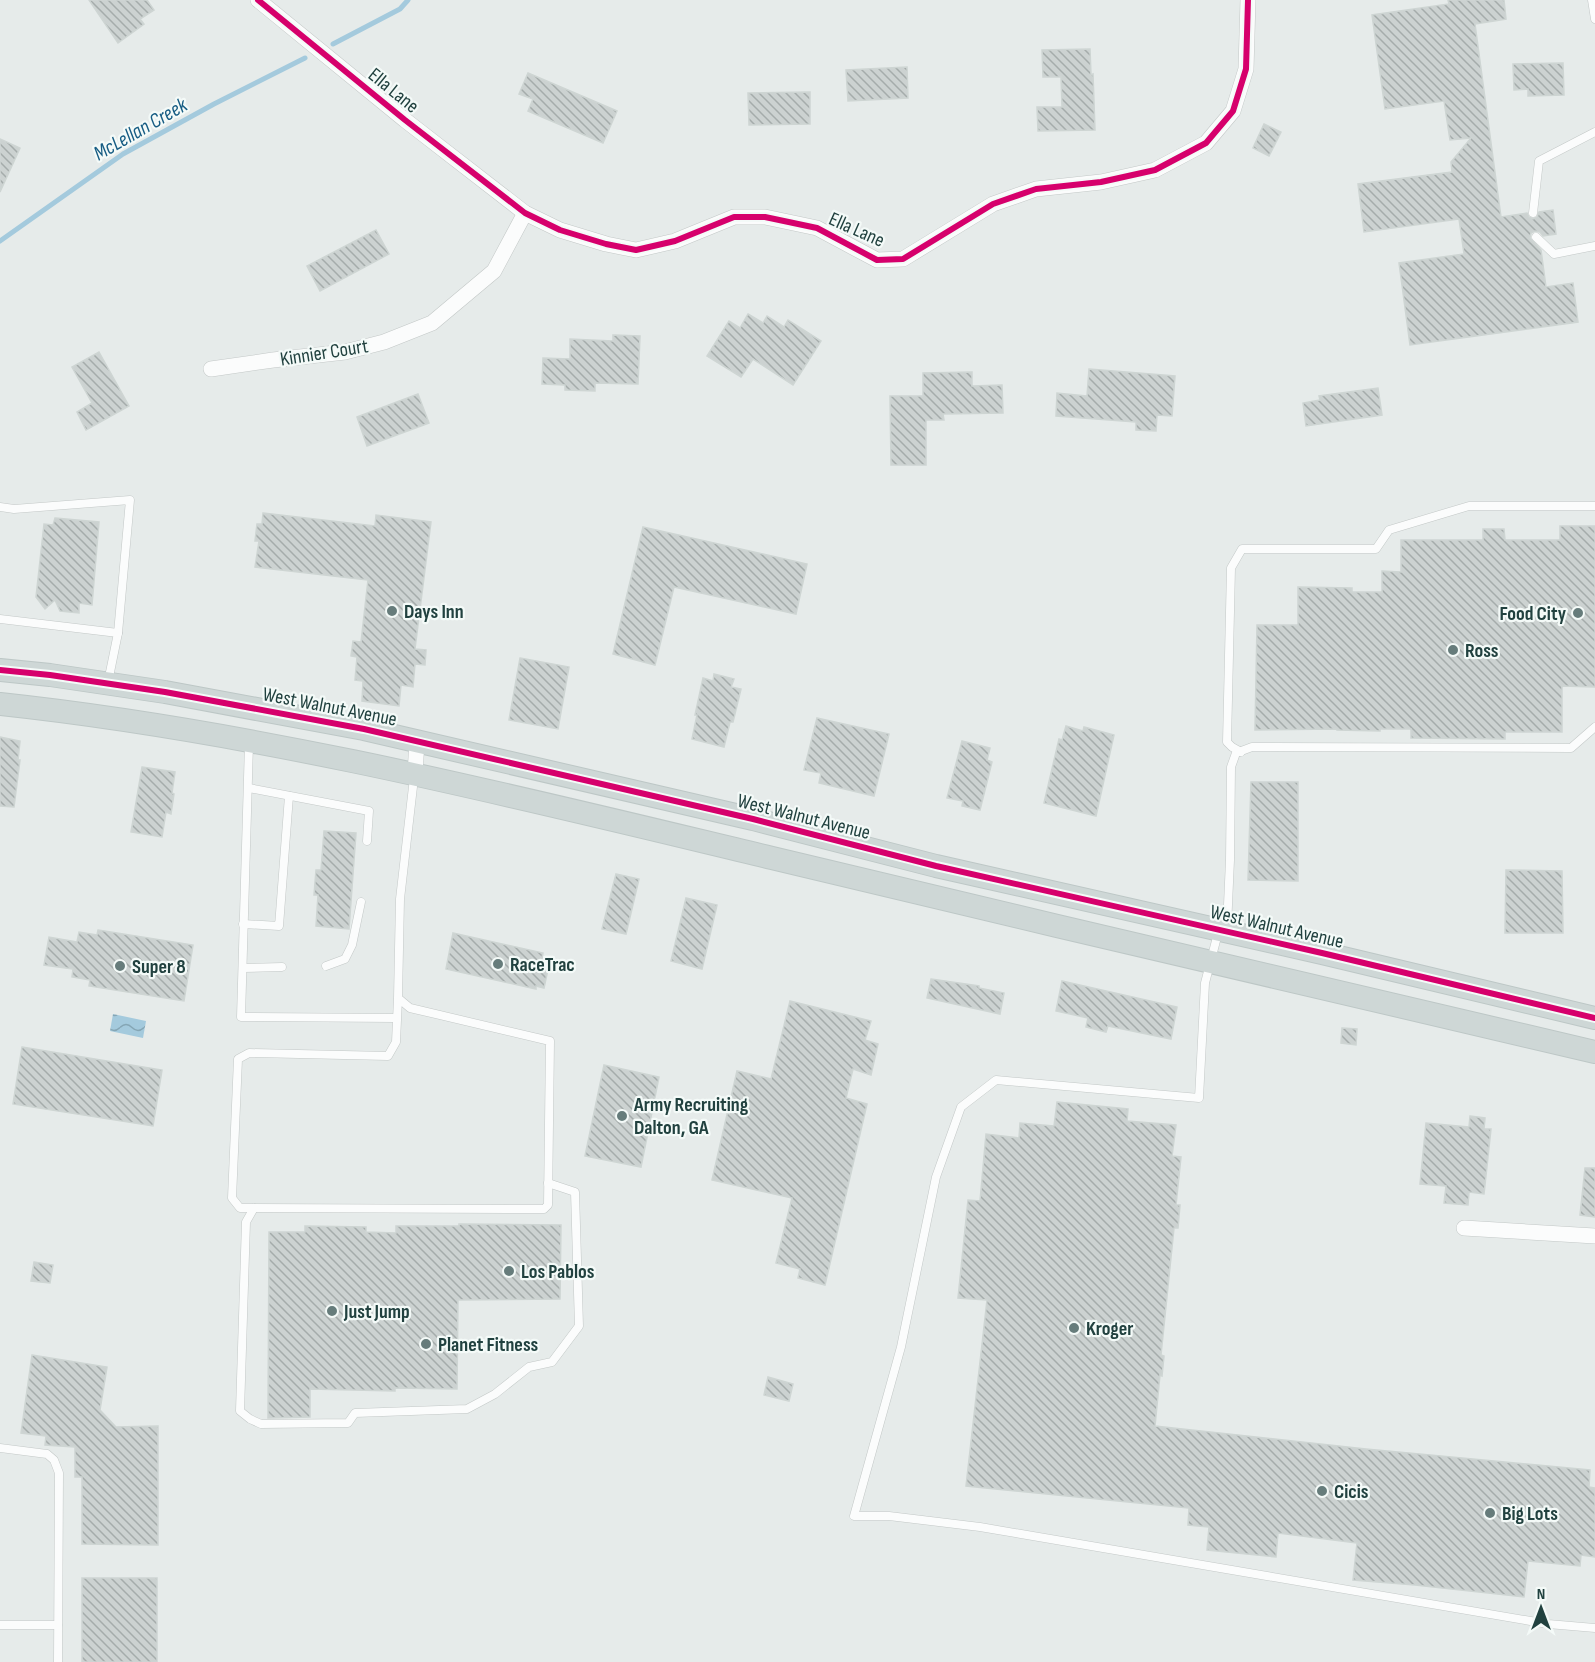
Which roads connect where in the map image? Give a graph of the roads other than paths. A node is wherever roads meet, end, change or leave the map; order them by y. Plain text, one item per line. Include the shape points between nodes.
1 (258, 0) edge
2 (1248, 0) edge
3 (1592, 0) edge
4 (1595, 19) edge
5 (1595, 132) edge
6 (525, 213) junction
7 (1533, 213) dead end
8 (1536, 237) dead end
9 (1595, 246) edge
10 (211, 369) dead end
11 (1595, 506) edge
12 (0, 507) edge
13 (0, 619) edge
14 (118, 633) junction
15 (0, 670) edge
16 (108, 684) junction
17 (0, 704) edge
18 (1595, 727) edge
19 (249, 741) junction
20 (417, 741) junction
21 (1241, 752) junction
22 (415, 774) junction
23 (249, 788) junction
24 (289, 796) junction
25 (367, 841) dead end
26 (361, 902) dead end
27 (243, 924) junction
28 (1223, 931) junction
29 (1211, 962) junction
30 (326, 966) dead end
31 (282, 967) dead end
32 (243, 968) junction
33 (398, 998) junction
34 (396, 1018) junction
35 (1595, 1018) edge
36 (1595, 1052) edge
37 (548, 1183) junction
38 (254, 1208) junction
39 (1464, 1228) dead end
40 (1595, 1236) edge
41 (0, 1448) edge
42 (0, 1624) edge
43 (58, 1624) junction
44 (1595, 1628) edge
45 (58, 1662) edge

1 - 6 street, Ella Lane
2 - 6 street, Ella Lane via 1246,69 1233,111 1206,143 1155,170 1101,182 1036,189 993,204 903,259 877,260 817,228 765,217 734,217 675,241 636,250 560,230
3 - 4 lane
5 - 7 lane via 1539,161
6 - 10 street, Kinnier Court via 494,271 432,323 345,352
8 - 9 lane via 1554,254
11 - 21 lane via 1469,506 1389,530 1376,549 1242,549 1231,568 1227,742
12 - 14 lane via 130,500
13 - 14 lane
14 - 16 lane
15 - 16 main road, West Walnut Avenue
16 - 20 main road, West Walnut Avenue via 266,710
17 - 19 main road via 85,713
18 - 21 lane via 1571,748 1252,747
19 - 22 main road
19 - 23 lane
20 - 22 street
20 - 28 main road, West Walnut Avenue
21 - 28 lane via 1236,753 1231,767 1230,860
22 - 29 main road
22 - 33 lane via 400,898
23 - 24 lane
23 - 27 lane
24 - 25 lane via 369,811
24 - 27 lane via 279,926
26 - 30 lane via 345,959
27 - 32 lane
28 - 29 lane
28 - 35 main road, West Walnut Avenue
29 - 36 main road
29 - 44 lane via 1205,984 1199,1098 996,1080 961,1107 936,1177 901,1347 854,1516 889,1516 980,1527 1548,1624
31 - 32 lane
32 - 34 lane via 241,1017
33 - 34 lane
33 - 37 lane via 410,1008 550,1041
34 - 38 lane via 396,1042 388,1056 249,1053 238,1059 232,1198 240,1208
37 - 38 lane via 549,1205 544,1209
37 - 38 lane via 575,1192 579,1326 552,1362 530,1367 495,1394 466,1409 355,1413 348,1423 261,1424 240,1411 246,1222
39 - 40 street
41 - 43 lane via 47,1454 54,1460 58,1473
42 - 43 lane
43 - 45 lane

